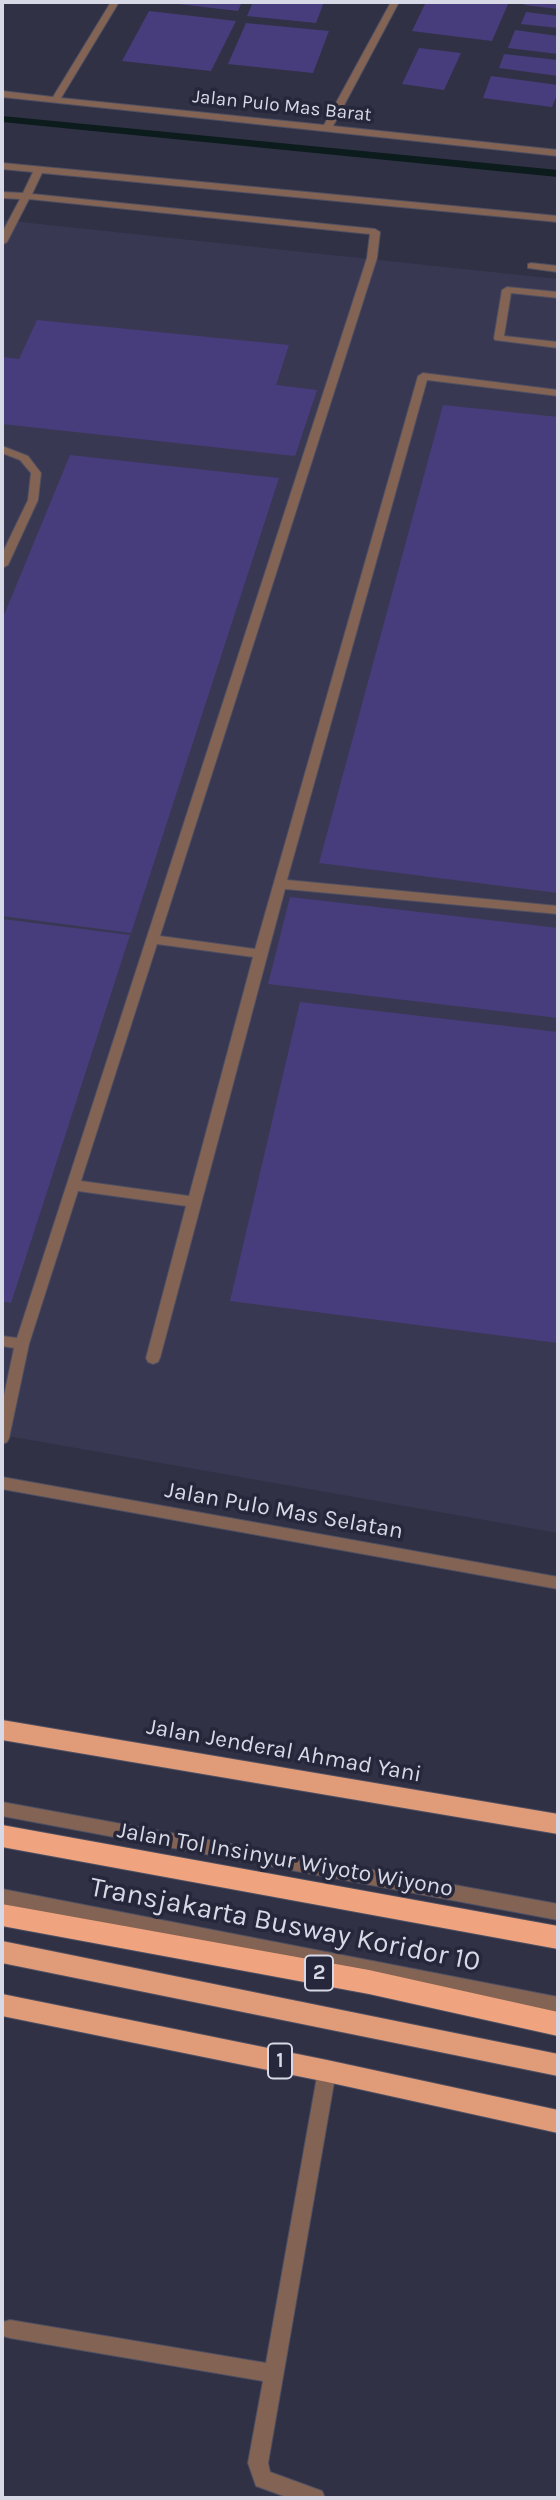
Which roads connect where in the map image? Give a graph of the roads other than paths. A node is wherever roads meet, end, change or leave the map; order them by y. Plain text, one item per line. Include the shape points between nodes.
1 (115, 2) edge
2 (395, 2) edge
3 (2, 94) edge
4 (55, 100) junction
5 (327, 128) junction
6 (558, 153) edge
7 (2, 166) edge
8 (39, 169) junction
9 (2, 195) edge
10 (26, 196) junction
11 (558, 219) edge
12 (2, 242) edge
13 (531, 266) dead end
14 (558, 269) edge
15 (558, 295) edge
16 (558, 345) edge
17 (558, 393) edge
18 (2, 449) edge
19 (2, 565) edge
20 (280, 884) junction
21 (558, 910) edge
22 (152, 939) junction
23 (260, 954) junction
24 (74, 1185) junction
25 (194, 1202) junction
26 (2, 1341) edge
27 (22, 1344) junction
28 (153, 1358) dead end
29 (2, 1438) edge
30 (2, 1483) edge
31 (558, 1583) edge
32 (2, 1730) edge
33 (2, 1809) edge
34 (558, 1824) edge
35 (2, 1836) edge
36 (2, 1896) edge
37 (558, 1912) edge
38 (2, 1915) edge
39 (558, 1938) edge
40 (2, 1952) edge
41 (2, 2005) edge
42 (558, 2005) edge
43 (558, 2024) edge
44 (558, 2065) edge
45 (327, 2071) junction
46 (558, 2122) edge
47 (10, 2329) dead end
48 (272, 2373) junction
49 (315, 2498) edge

1 - 4 street
2 - 5 street
3 - 4 street, Jalan Pulo Mas Barat
4 - 5 street, Jalan Pulo Mas Barat
5 - 6 street, Jalan Pulo Mas Barat
7 - 8 street
8 - 10 street
8 - 11 street
9 - 10 street
10 - 12 street
10 - 22 street via 375,232 372,258
13 - 14 street
15 - 16 street via 507,290 499,338
17 - 20 street via 423,376
18 - 19 street via 24,458 36,472 33,500
20 - 21 street
20 - 23 street
22 - 23 street
22 - 24 street
23 - 25 street
24 - 25 street
24 - 27 street
25 - 28 street
26 - 27 street
27 - 29 street
30 - 31 street, Jalan Pulo Mas Selatan
32 - 34 highway, Jalan Jenderal Ahmad Yani
33 - 37 street
35 - 39 highway, Jalan Tol Insinyur Wiyoto Wiyono
36 - 42 street, Transjakarta Busway Koridor 10
38 - 43 highway, 2 via 369,1982
40 - 44 highway, 1
41 - 45 highway, 1
45 - 46 highway, 1
45 - 48 street
47 - 48 street
48 - 49 street via 258,2463 263,2479

